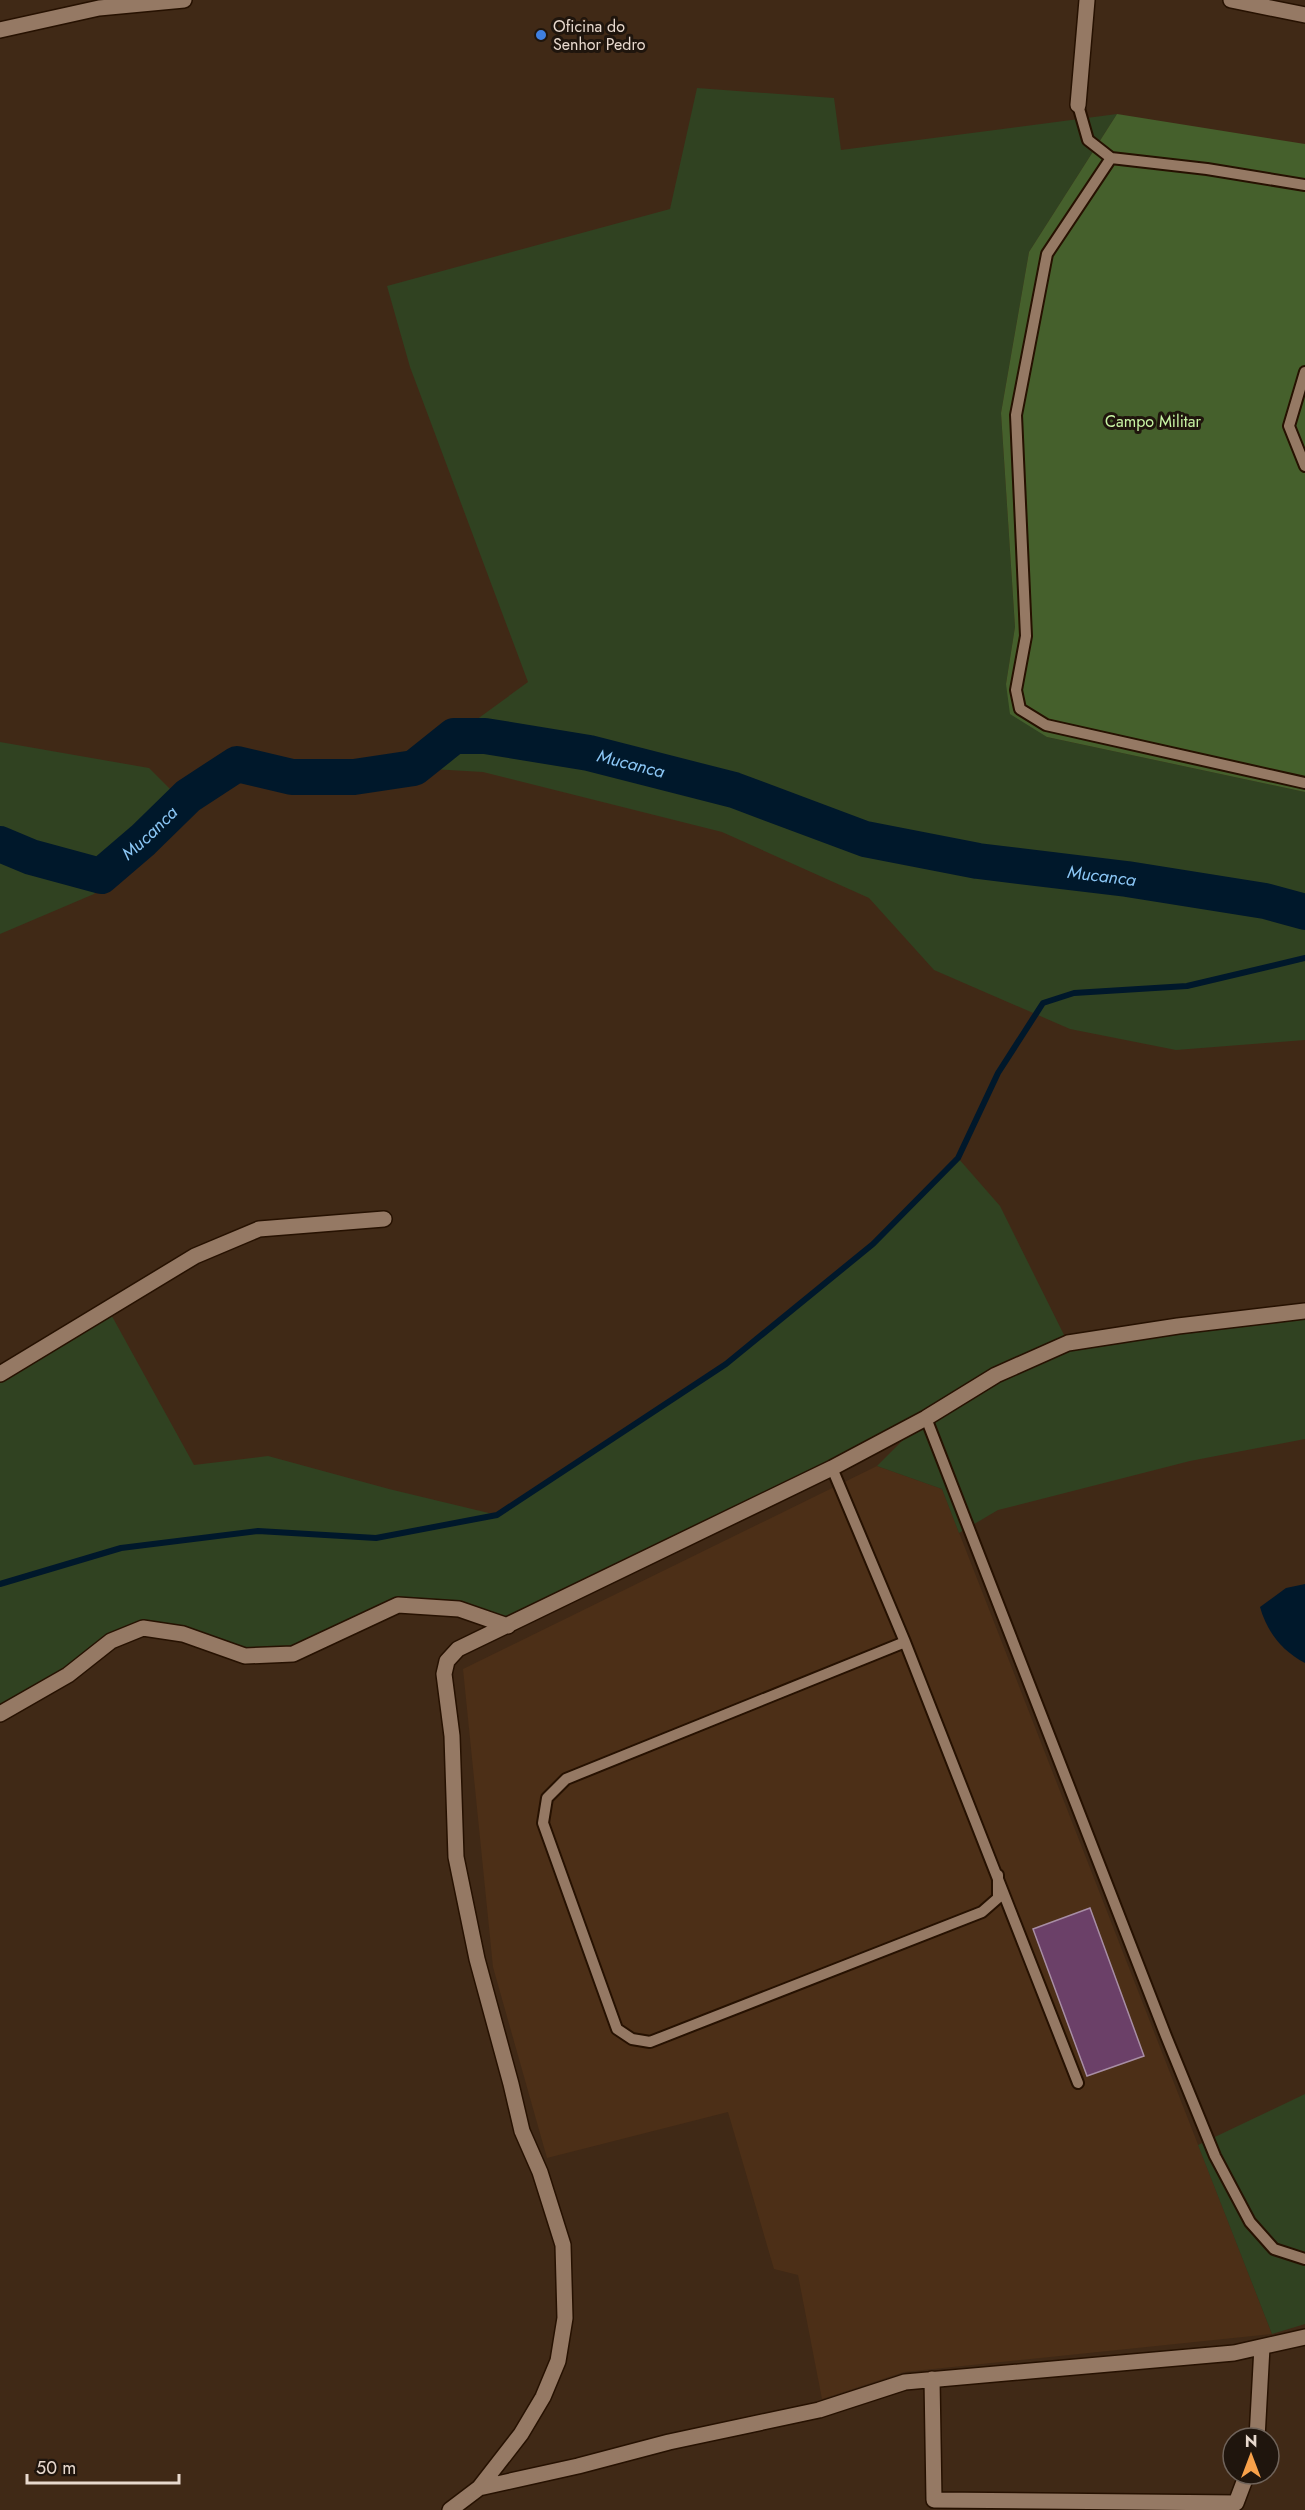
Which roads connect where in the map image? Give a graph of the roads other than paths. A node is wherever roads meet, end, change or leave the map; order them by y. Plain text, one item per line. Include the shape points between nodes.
1 (184, 0) edge
2 (1087, 0) edge
3 (1232, 0) edge
4 (1305, 15) edge
5 (0, 30) edge
6 (1078, 105) joint
7 (1111, 158) junction
8 (1305, 185) edge
9 (1305, 372) edge
10 (1305, 466) edge
11 (1305, 783) edge
12 (384, 1219) dead end
13 (1305, 1311) edge
14 (0, 1374) edge
15 (926, 1418) junction
16 (832, 1468) junction
17 (508, 1626) junction
18 (905, 1642) junction
19 (0, 1714) edge
20 (998, 1875) junction
21 (1078, 2083) dead end
22 (1305, 2259) edge
23 (1305, 2337) edge
24 (1262, 2347) junction
25 (933, 2379) junction
26 (1258, 2426) edge
27 (1243, 2486) edge
28 (479, 2488) junction
29 (1235, 2507) edge
30 (450, 2510) edge

1 - 5 street via 99,8
2 - 6 street
3 - 4 street
6 - 7 lane via 1088,140
7 - 8 lane
7 - 11 lane via 1047,254 1016,415 1026,636 1016,690 1020,709 1046,724
9 - 10 lane via 1289,426
12 - 14 street via 259,1229 195,1256
13 - 15 street via 1068,1343 996,1375
15 - 16 street
15 - 22 lane via 1215,2156 1250,2222 1274,2249
16 - 17 street
16 - 18 lane
17 - 19 street via 459,1609 398,1605 293,1654 245,1656 183,1634 143,1628 111,1641 68,1675
17 - 28 street via 458,1648 447,1661 444,1674 452,1736 456,1857 477,1959 522,2132 540,2172 563,2245 565,2318 558,2361 543,2397
18 - 20 lane
18 - 20 lane via 566,1779 547,1798 543,1823 616,2029 632,2039 650,2042 982,1912 998,1898
20 - 21 lane
23 - 24 street
24 - 25 street via 1234,2353
24 - 26 street
25 - 28 street via 905,2382 819,2410
25 - 29 street via 934,2499
27 - 29 street
28 - 30 street

